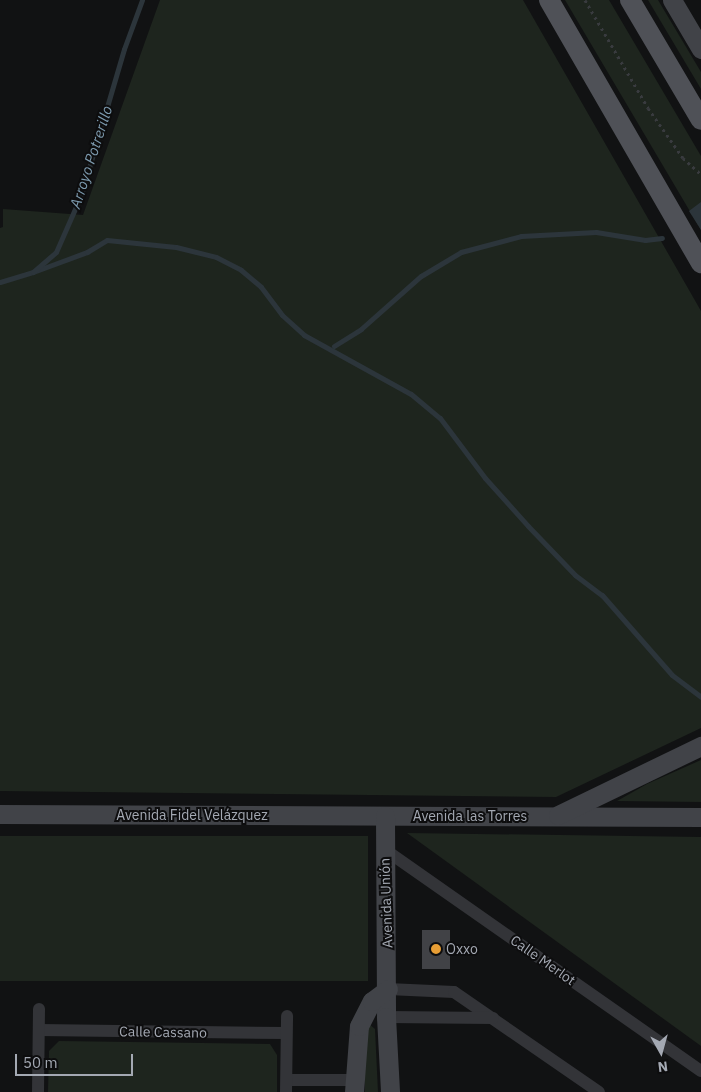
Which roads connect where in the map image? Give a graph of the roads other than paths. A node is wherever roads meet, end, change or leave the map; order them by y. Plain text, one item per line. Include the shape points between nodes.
1 (549, 0) edge
2 (630, 0) edge
3 (672, 0) edge
4 (701, 49) edge
5 (701, 120) edge
6 (701, 263) edge
7 (701, 746) edge
8 (0, 814) edge
9 (385, 816) junction
10 (554, 817) junction
11 (701, 817) edge
12 (384, 849) junction
13 (388, 989) junction
14 (39, 1009) dead end
15 (286, 1016) dead end
16 (386, 1017) junction
17 (493, 1018) junction
18 (39, 1030) junction
19 (286, 1034) junction
20 (701, 1070) edge
21 (286, 1086) edge
22 (354, 1086) edge
23 (38, 1092) edge
24 (390, 1092) edge
25 (600, 1092) edge

1 - 6 main road
2 - 5 main road
3 - 4 street
7 - 10 street, Avenida las Torres
8 - 9 street, Avenida Fidel Velázquez
9 - 10 street, Avenida las Torres
9 - 12 street, Avenida Unión
10 - 11 street, Avenida las Torres
12 - 13 street, Avenida Unión
12 - 20 street, Calle Merlot
13 - 16 street, Avenida Unión
13 - 17 street via 450,990
13 - 22 street via 372,1001 359,1026
14 - 18 street
15 - 19 street
16 - 17 street
16 - 24 street, Avenida Unión
17 - 25 street
18 - 19 street, Calle Cassano
18 - 23 street
19 - 21 street
21 - 22 street

